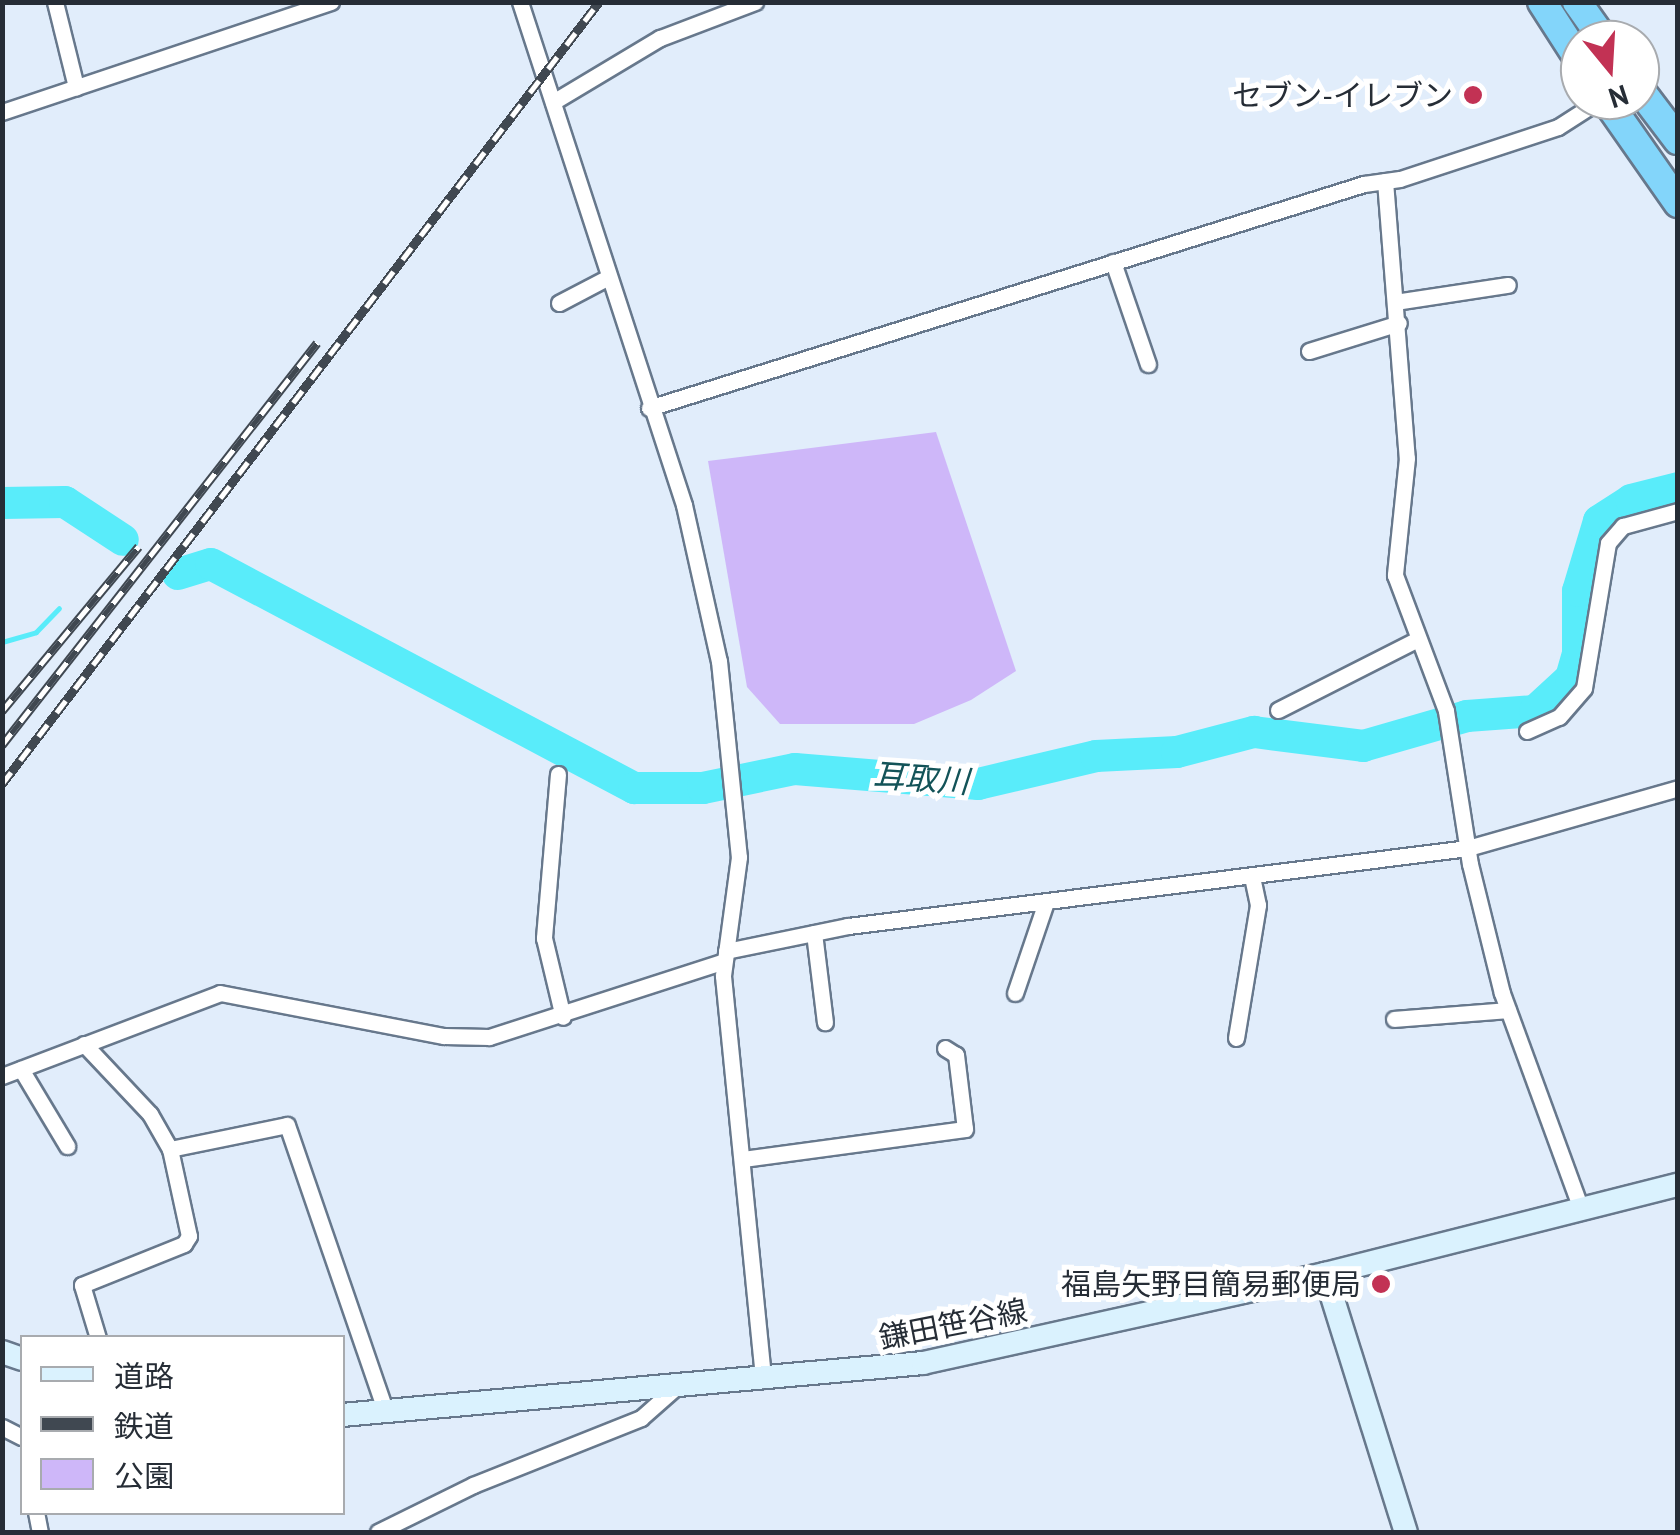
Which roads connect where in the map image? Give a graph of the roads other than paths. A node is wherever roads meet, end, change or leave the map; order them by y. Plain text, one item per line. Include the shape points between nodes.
1 (55, 2) edge
2 (330, 2) edge
3 (520, 2) edge
4 (755, 2) edge
5 (1542, 2) edge
6 (1560, 30) edge
7 (76, 87) junction
8 (553, 102) junction
9 (2, 112) edge
10 (1660, 116) edge
11 (1570, 120) edge
12 (1619, 120) edge
13 (1678, 140) edge
14 (1385, 181) junction
15 (1673, 187) edge
16 (1113, 262) junction
17 (604, 275) junction
18 (1508, 285) dead end
19 (1395, 302) junction
20 (559, 303) dead end
21 (1399, 324) junction
22 (1309, 350) dead end
23 (1148, 364) dead end
24 (650, 408) junction
25 (1678, 511) edge
26 (1416, 640) junction
27 (1278, 710) dead end
28 (1527, 731) dead end
29 (558, 774) dead end
30 (1678, 788) edge
31 (1468, 848) junction
32 (1252, 876) junction
33 (1046, 902) junction
34 (814, 933) junction
35 (725, 956) junction
36 (1016, 994) dead end
37 (1508, 1010) junction
38 (563, 1017) junction
39 (1394, 1020) dead end
40 (825, 1022) dead end
41 (1236, 1038) dead end
42 (84, 1044) junction
43 (944, 1048) dead end
44 (21, 1069) junction
45 (2, 1076) edge
46 (68, 1146) dead end
47 (170, 1150) junction
48 (743, 1158) junction
49 (1678, 1185) edge
50 (1581, 1209) junction
51 (1325, 1274) junction
52 (97, 1335) edge
53 (763, 1380) junction
54 (676, 1388) junction
55 (386, 1413) junction
56 (345, 1415) edge
57 (378, 1532) edge
58 (1406, 1532) edge

1 - 7 street
2 - 7 street
3 - 8 street
4 - 8 street via 660,38
5 - 6 highway
7 - 9 street
8 - 17 street
10 - 13 highway
11 - 14 street
12 - 15 highway
14 - 16 street
14 - 19 street
16 - 23 street
16 - 24 street
17 - 20 street
17 - 24 street
18 - 19 street
19 - 21 street
21 - 22 street
21 - 26 street via 1407,458 1396,575
24 - 35 street via 684,505 718,662 739,857
25 - 28 street via 1624,526 1608,542 1584,688 1559,716
26 - 27 street
26 - 31 street via 1446,711
29 - 38 street via 544,938
30 - 31 street
31 - 32 street
31 - 37 street
32 - 33 street
32 - 41 street via 1258,905
33 - 34 street
33 - 36 street
34 - 35 street
34 - 40 street
35 - 38 street
35 - 48 street
37 - 39 street
37 - 50 street
38 - 42 street via 489,1037 444,1036 220,993
42 - 44 street
42 - 47 street via 150,1114
43 - 48 street via 956,1055 965,1129
44 - 45 street
44 - 46 street
47 - 52 street via 189,1236 184,1244 82,1286
47 - 55 street via 287,1125
48 - 53 street
49 - 50 street, 鎌田笹谷線
50 - 51 street, 鎌田笹谷線
51 - 53 street, 鎌田笹谷線 via 956,1357
51 - 58 street
53 - 54 street, 鎌田笹谷線
54 - 55 street, 鎌田笹谷線
54 - 57 street via 642,1418 473,1485
55 - 56 street, 鎌田笹谷線

